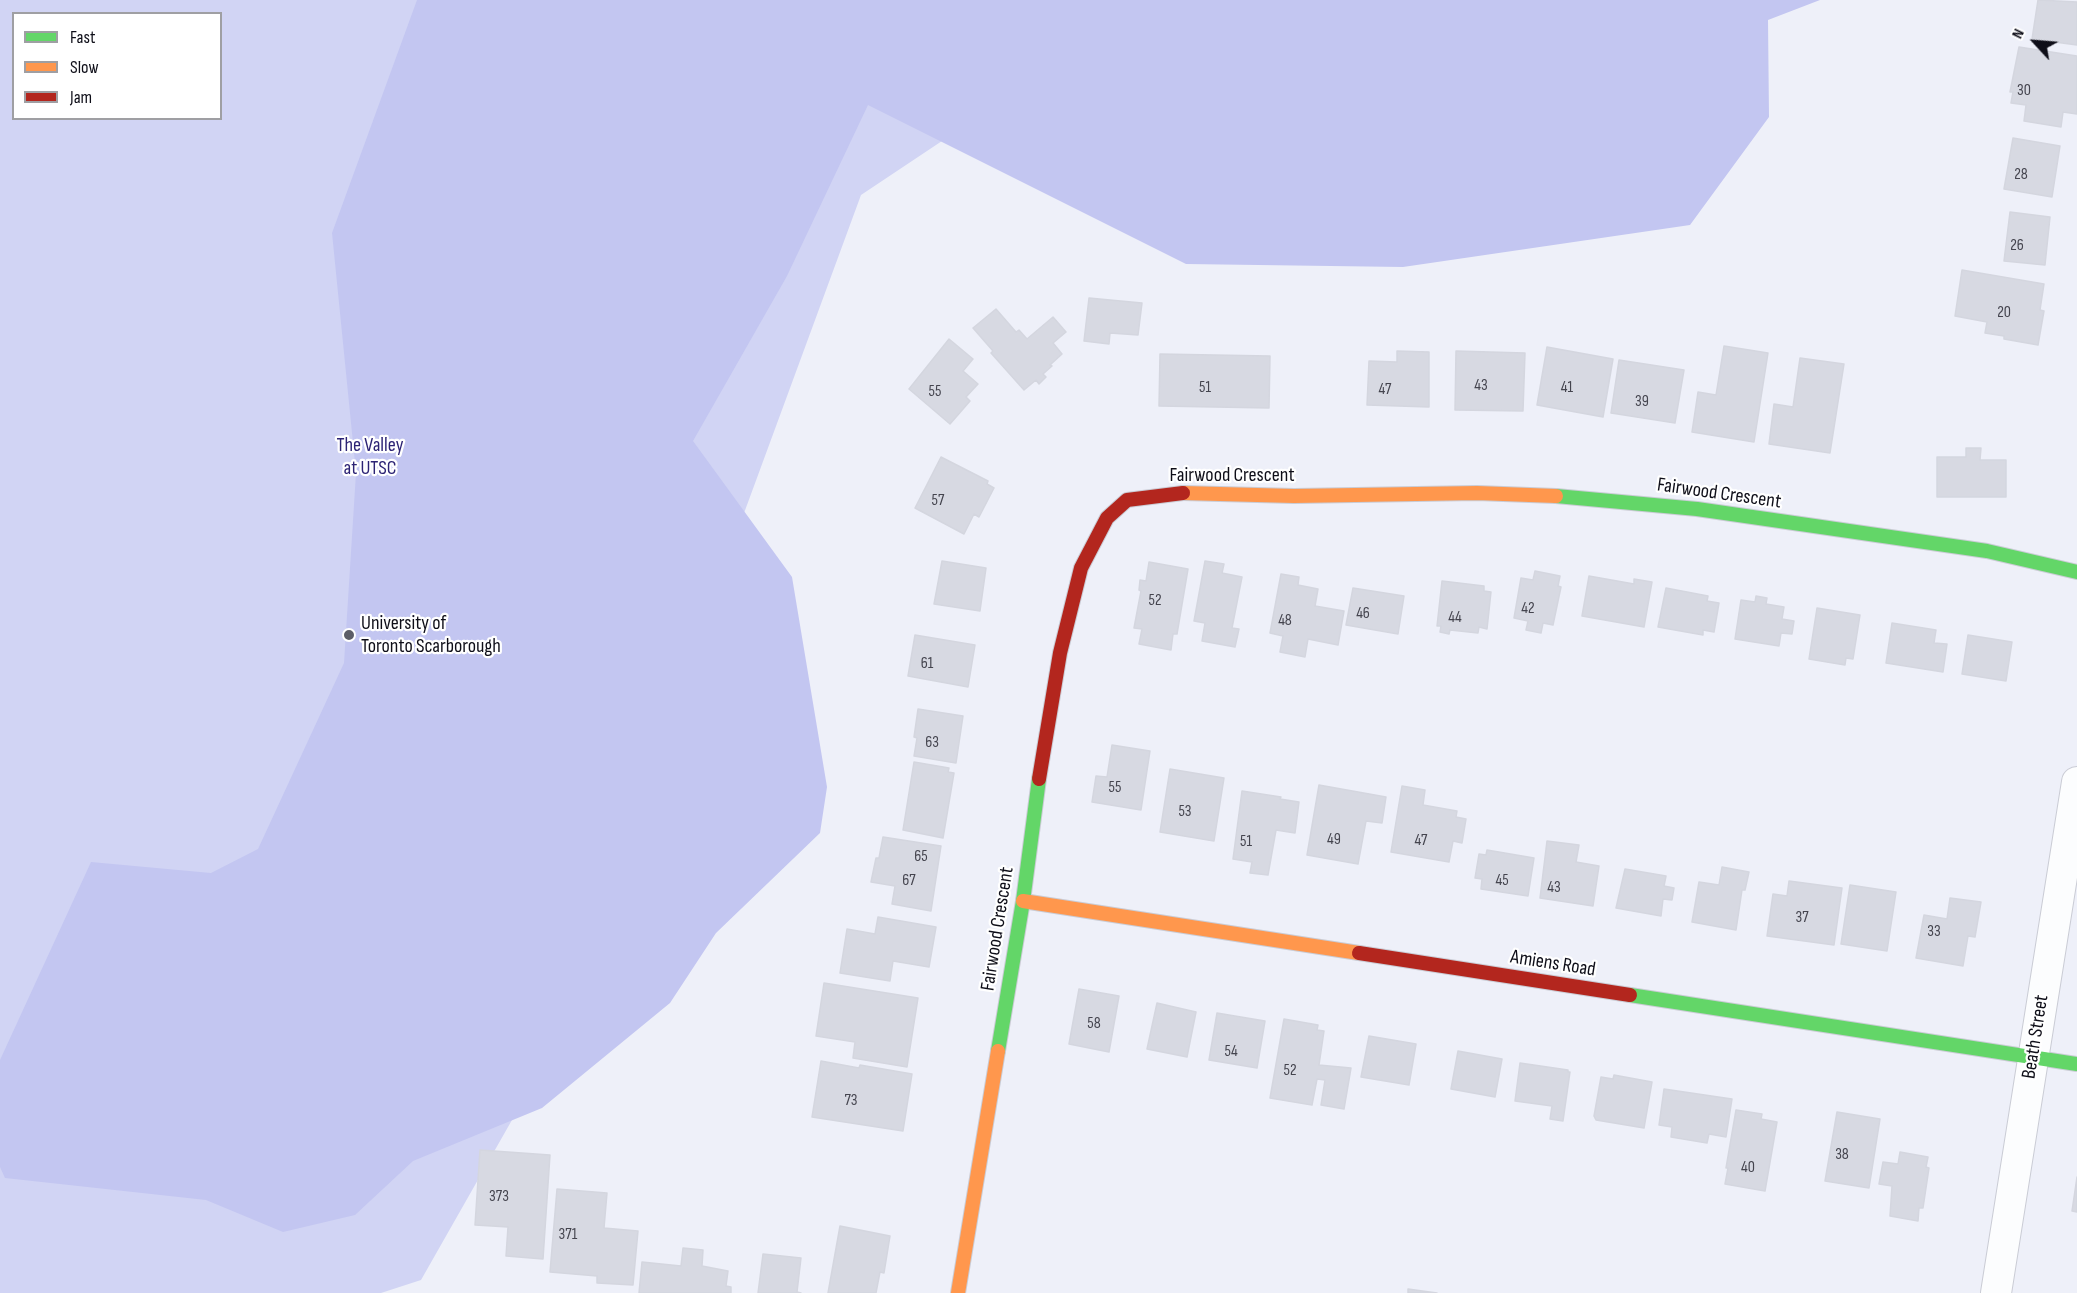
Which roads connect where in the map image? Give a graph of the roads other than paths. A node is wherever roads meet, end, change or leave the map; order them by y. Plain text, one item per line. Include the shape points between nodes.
1 (2077, 572) edge
2 (2077, 782) edge
3 (1023, 901) junction
4 (2033, 1058) junction
5 (2077, 1064) edge
6 (958, 1293) edge
7 (1996, 1293) edge

1 - 3 street, Fairwood Crescent via 1987,551 1696,509 1583,497 1188,492 1127,500 1107,518 1081,568 1060,653
2 - 4 street, Beath Street
3 - 4 street, Amiens Road
3 - 6 street, Fairwood Crescent
4 - 5 street, Amiens Road
4 - 7 street, Beath Street

